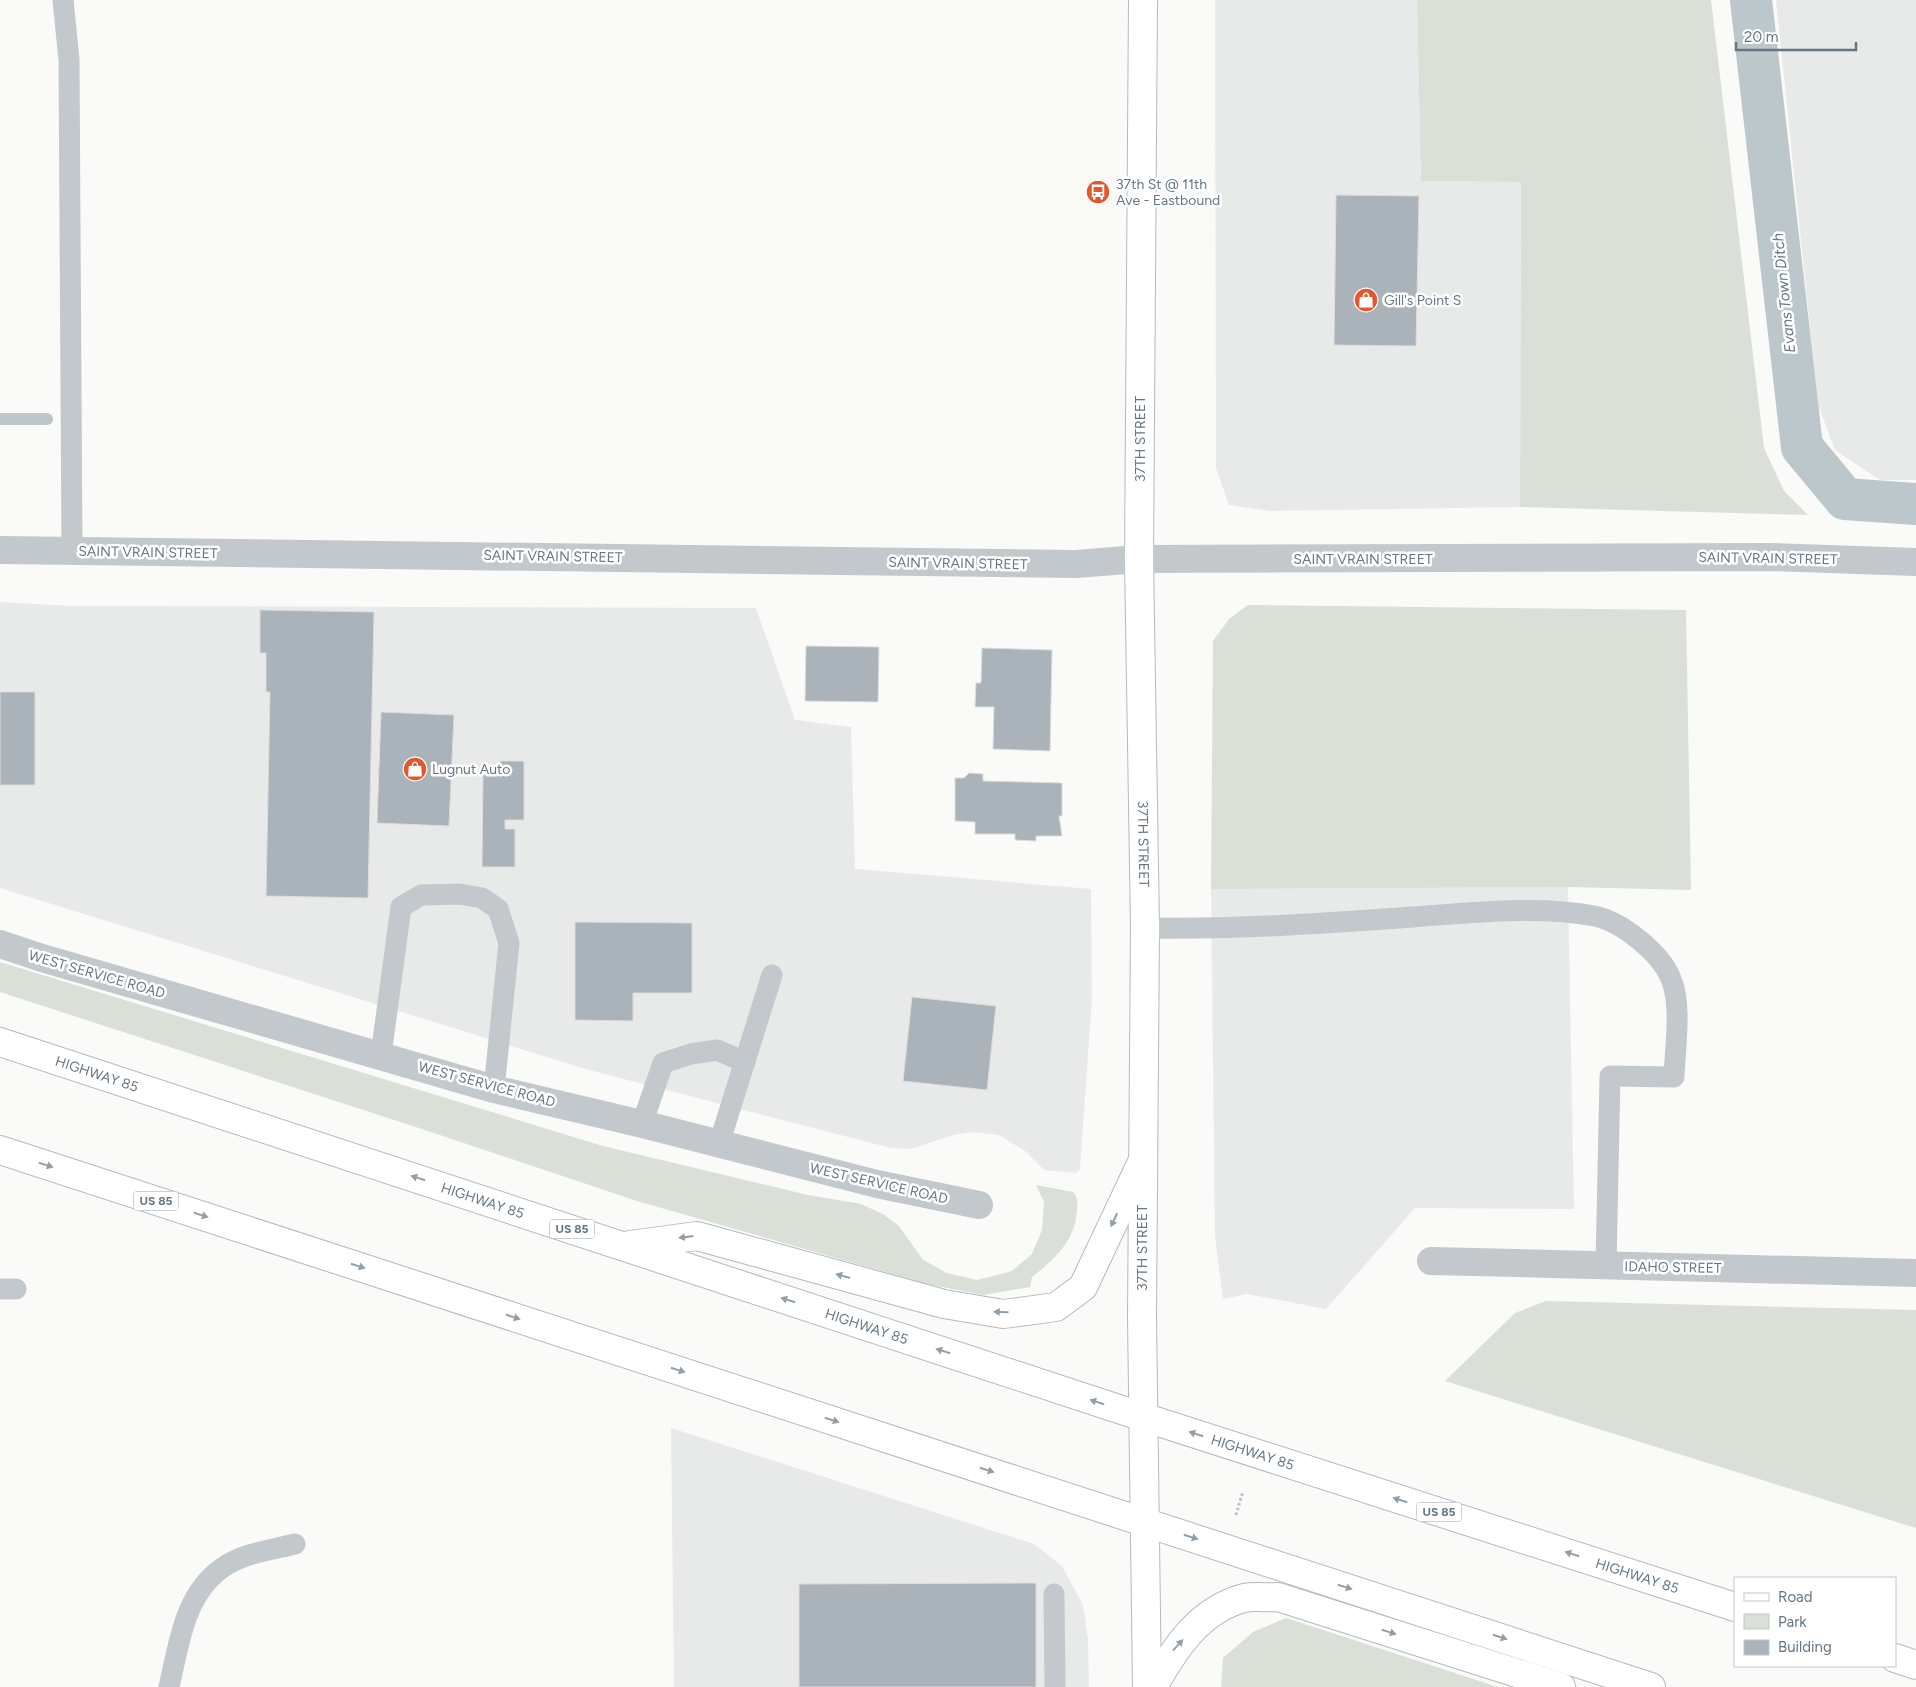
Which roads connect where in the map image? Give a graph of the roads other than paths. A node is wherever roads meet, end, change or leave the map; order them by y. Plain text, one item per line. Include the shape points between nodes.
1 (63, 0) edge
2 (1142, 0) edge
3 (0, 550) edge
4 (72, 551) junction
5 (1139, 559) junction
6 (1916, 562) edge
7 (1144, 928) junction
8 (0, 944) edge
9 (772, 975) dead end
10 (0, 1042) edge
11 (381, 1055) junction
12 (745, 1062) junction
13 (494, 1089) junction
14 (642, 1124) junction
15 (720, 1144) junction
16 (0, 1150) edge
17 (1142, 1160) junction
18 (979, 1205) dead end
19 (623, 1246) junction
20 (1431, 1260) dead end
21 (1606, 1265) junction
22 (1916, 1273) edge
23 (1143, 1417) junction
24 (1144, 1522) junction
25 (295, 1544) dead end
26 (1054, 1594) dead end
27 (1734, 1607) edge
28 (1896, 1658) edge
29 (1916, 1665) edge
30 (169, 1687) edge
31 (1055, 1687) edge
32 (1147, 1687) edge
33 (1153, 1687) edge
34 (1562, 1687) edge
35 (1651, 1687) edge

1 - 4 lane via 69,60
2 - 5 main road, 37TH STREET
3 - 4 street, SAINT VRAIN STREET
4 - 5 street, SAINT VRAIN STREET via 1076,564
5 - 6 street, SAINT VRAIN STREET via 1769,557
5 - 7 main road, 37TH STREET
7 - 17 main road, 37TH STREET
7 - 21 lane via 1199,929 1483,912 1561,912 1596,916 1624,928 1660,961 1671,979 1676,1005 1674,1076 1610,1076
8 - 11 street, WEST SERVICE ROAD
9 - 12 lane
19 -> 10 main road, HIGHWAY 85 / US 85
11 - 13 street, WEST SERVICE ROAD
11 - 13 lane via 401,907 421,895 460,894 482,898 498,909 509,943
12 - 14 lane via 717,1050 663,1063
12 - 15 lane
13 - 14 street, WEST SERVICE ROAD
14 - 15 street, WEST SERVICE ROAD
15 - 18 street, WEST SERVICE ROAD via 876,1184
16 -> 24 main road, US 85
17 -> 19 main road via 1083,1287 1056,1307 1003,1314 944,1304 698,1236
17 - 23 main road, 37TH STREET
23 -> 19 main road, HIGHWAY 85 / US 85
20 - 21 street, IDAHO STREET
21 - 22 street, IDAHO STREET
23 - 24 main road, 37TH STREET
27 -> 23 main road, HIGHWAY 85 / US 85
24 - 32 main road, 37TH STREET
24 -> 35 main road, US 85
25 - 30 lane via 253,1554 223,1567 200,1588 187,1613
26 - 31 lane
28 - 29 main road
33 -> 34 main road via 1172,1652 1199,1622 1245,1598 1278,1597

